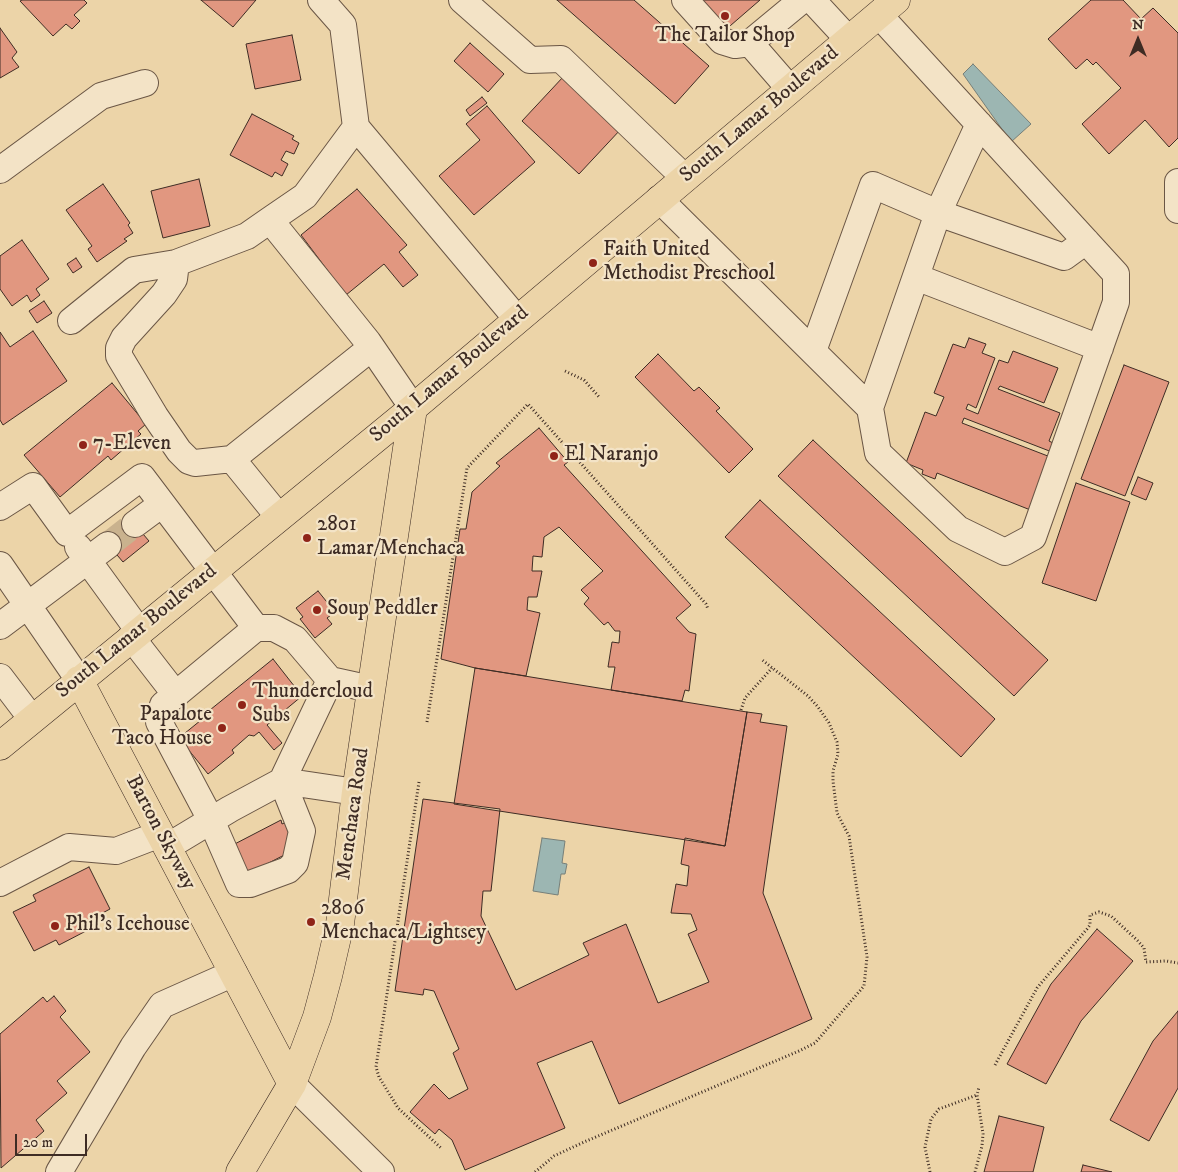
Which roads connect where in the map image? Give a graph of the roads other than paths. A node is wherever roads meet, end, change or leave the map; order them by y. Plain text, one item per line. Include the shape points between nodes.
1 (321, 0) edge
2 (462, 0) edge
3 (685, 0) edge
4 (802, 0) edge
5 (812, 0) edge
6 (887, 7) edge
7 (849, 40) junction
8 (750, 43) junction
9 (145, 83) dead end
10 (790, 89) junction
11 (979, 124) junction
12 (356, 127) junction
13 (0, 170) edge
14 (685, 178) junction
15 (1178, 182) edge
16 (659, 200) junction
17 (1178, 210) edge
18 (938, 213) junction
19 (270, 220) junction
20 (1086, 241) junction
21 (176, 263) junction
22 (916, 277) junction
23 (517, 319) junction
24 (70, 321) dead end
25 (371, 348) junction
26 (1100, 348) junction
27 (813, 351) junction
28 (413, 408) junction
29 (870, 408) junction
30 (232, 459) junction
31 (0, 507) edge
32 (166, 509) junction
33 (279, 517) junction
34 (140, 530) tunnel mouth
35 (67, 533) junction
36 (113, 551) tunnel mouth
37 (0, 565) edge
38 (92, 567) junction
39 (213, 571) junction
40 (28, 605) junction
41 (0, 626) edge
42 (256, 628) junction
43 (135, 634) junction
44 (0, 677) edge
45 (79, 680) junction
46 (330, 680) junction
47 (371, 689) junction
48 (176, 695) junction
49 (32, 719) junction
50 (0, 746) edge
51 (282, 781) junction
52 (356, 792) junction
53 (211, 820) junction
54 (164, 840) junction
55 (0, 883) edge
56 (234, 973) junction
57 (292, 1084) junction
58 (59, 1172) edge
59 (240, 1172) edge
60 (381, 1172) edge

1 - 12 street via 343,25
2 - 14 street via 530,60 561,59
3 - 8 street via 722,41 735,45
4 - 8 street
5 - 7 street
6 - 7 main road, South Lamar Boulevard
6 - 11 street
7 - 10 main road, South Lamar Boulevard
8 - 10 street
9 - 13 street via 101,96
10 - 14 main road, South Lamar Boulevard
11 - 18 street
11 - 20 street
12 - 19 street via 305,196
12 - 23 street
14 - 16 main road, South Lamar Boulevard
15 - 17 street
16 - 23 main road, South Lamar Boulevard
16 - 27 street
18 - 20 street via 1064,257
18 - 22 street
18 - 27 street via 873,185
19 - 21 street via 247,236
19 - 25 street
20 - 26 street via 1116,274 1116,302
21 - 24 street via 134,270
21 - 30 street via 174,278 164,294 124,338 119,356 155,416 189,461
22 - 26 street
22 - 29 street
23 - 28 main road, South Lamar Boulevard
25 - 28 street
25 - 30 street
26 - 29 street via 1033,537 1005,552 958,530 878,453
27 - 29 street
28 - 33 main road, South Lamar Boulevard
28 - 47 main road, Menchaca Road
30 - 33 street
31 - 35 street via 33,486
32 - 34 street
32 - 35 street via 142,477
32 - 39 street
33 - 39 main road, South Lamar Boulevard
35 - 38 street
36 - 38 street
37 - 40 street, Barton Skyway
38 - 40 street
38 - 43 street
39 - 42 street
39 - 43 main road, South Lamar Boulevard
40 - 41 street
40 - 45 street, Barton Skyway
42 - 46 street via 274,628 295,639
42 - 48 street
43 - 45 main road, South Lamar Boulevard
43 - 48 street
44 - 49 street
45 - 49 main road, South Lamar Boulevard
45 - 54 main road, Barton Skyway
46 - 47 street
46 - 51 street
47 - 52 main road, Menchaca Road
48 - 53 street via 163,705 159,722
49 - 50 main road, South Lamar Boulevard
51 - 52 street
51 - 53 street
51 - 53 street via 302,831 295,863 288,870 250,884 239,884
52 - 57 main road, Menchaca Road via 340,924 318,1017
53 - 54 street
54 - 55 street via 116,851 70,847
54 - 56 main road, Barton Skyway
56 - 57 main road, Barton Skyway
56 - 58 street via 162,1005 133,1047
57 - 59 main road, Menchaca Road
57 - 60 street

